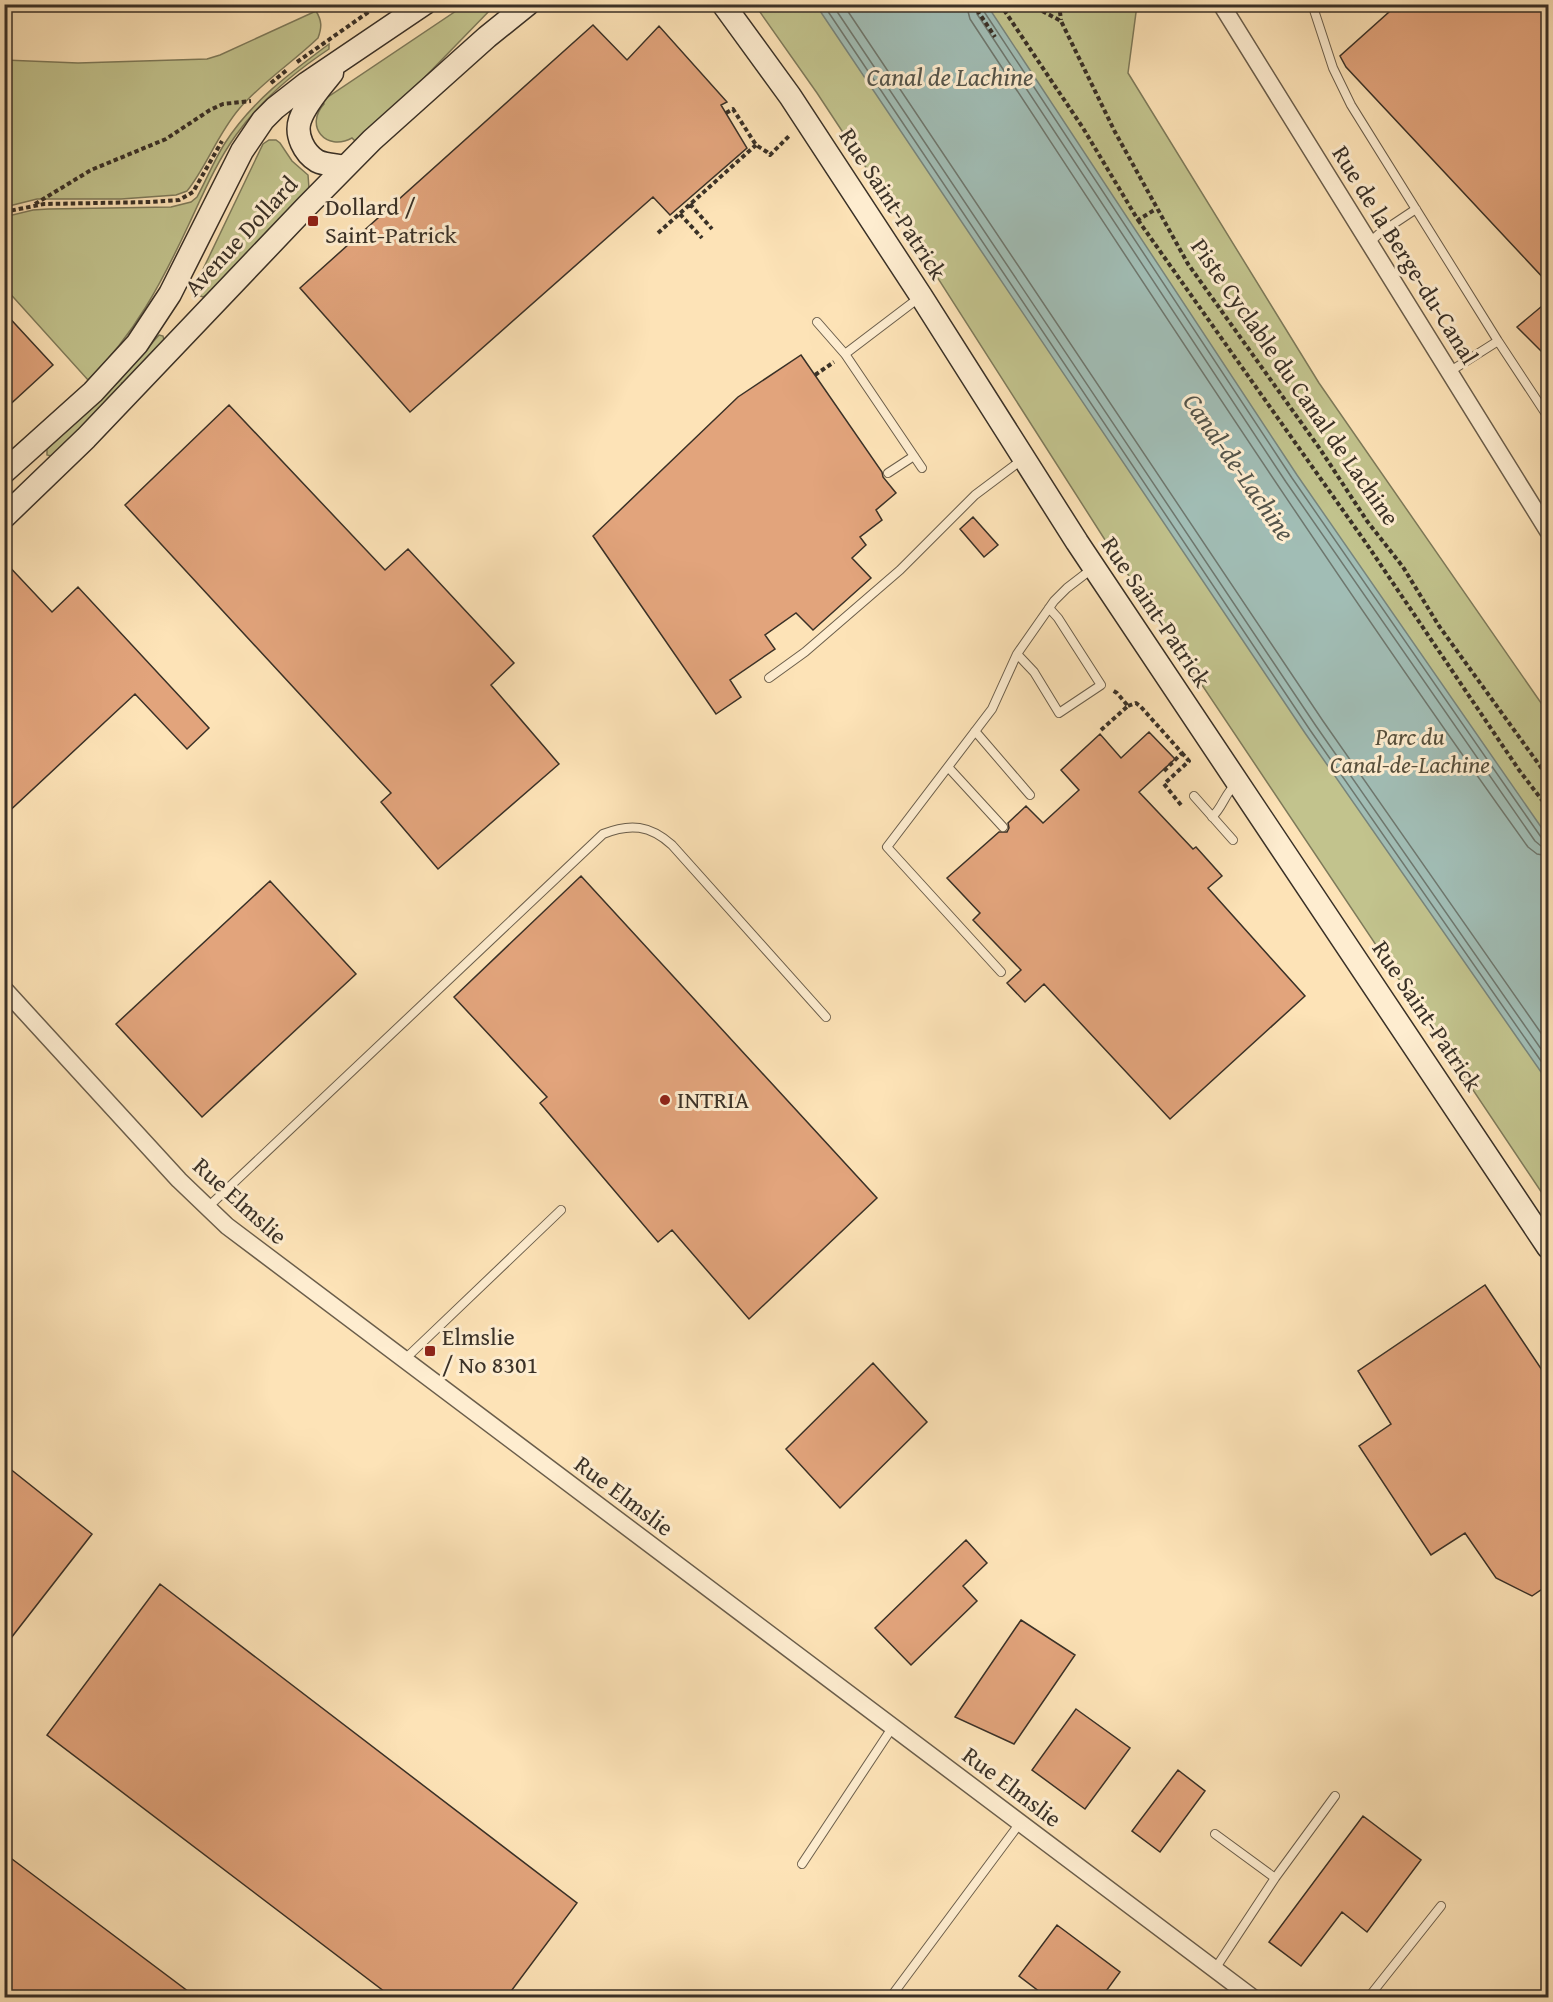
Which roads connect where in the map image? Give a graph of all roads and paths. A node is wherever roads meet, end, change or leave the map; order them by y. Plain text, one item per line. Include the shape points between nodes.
1 (380, 4) edge
2 (423, 4) edge
3 (528, 4) edge
4 (723, 4) edge
5 (973, 4) edge
6 (1000, 4) edge
7 (1029, 4) edge
8 (1059, 4) edge
9 (1221, 4) edge
10 (1312, 4) edge
11 (1061, 21) junction
12 (995, 37) dead end
13 (330, 38) dead end
14 (342, 60) junction
15 (251, 101) dead end
16 (726, 113) dead end
17 (743, 125) junction
18 (736, 130) dead end
19 (749, 134) junction
20 (789, 136) dead end
21 (742, 138) dead end
22 (756, 145) junction
23 (345, 166) junction
24 (185, 198) dead end
25 (690, 204) junction
26 (33, 205) junction
27 (1156, 209) junction
28 (1416, 209) junction
29 (4, 212) edge
30 (680, 213) junction
31 (1138, 220) junction
32 (712, 229) dead end
33 (658, 233) dead end
34 (702, 238) dead end
35 (1369, 243) junction
36 (921, 296) junction
37 (817, 322) dead end
38 (1498, 341) junction
39 (845, 354) junction
40 (1449, 372) junction
41 (815, 375) dead end
42 (1548, 417) edge
43 (914, 456) junction
44 (1024, 458) junction
45 (922, 468) dead end
46 (4, 472) edge
47 (888, 473) dead end
48 (4, 517) edge
49 (1548, 531) edge
50 (1094, 567) junction
51 (1049, 608) junction
52 (1017, 654) junction
53 (770, 678) dead end
54 (1117, 693) dead end
55 (1128, 706) junction
56 (1101, 730) dead end
57 (975, 731) junction
58 (1182, 753) junction
59 (948, 767) junction
60 (1161, 773) dead end
61 (1548, 777) edge
62 (1238, 783) junction
63 (1030, 795) dead end
64 (1194, 796) dead end
65 (1548, 808) edge
66 (1185, 809) dead end
67 (1212, 817) junction
68 (1003, 828) dead end
69 (1233, 840) dead end
70 (1001, 972) dead end
71 (4, 989) edge
72 (826, 1017) dead end
73 (207, 1208) junction
74 (561, 1210) dead end
75 (1548, 1247) edge
76 (403, 1360) junction
77 (892, 1728) junction
78 (1335, 1796) dead end
79 (1020, 1823) junction
80 (1215, 1834) dead end
81 (802, 1864) dead end
82 (1275, 1878) junction
83 (1441, 1906) dead end
84 (1215, 1969) junction
85 (890, 1998) edge
86 (1252, 1998) edge
87 (1368, 1998) edge

1 - 13 path
2 - 14 main road, Avenue Dollard
3 - 23 main road, Avenue Dollard
4 - 36 main road, Rue Saint-Patrick via 779,80
5 - 12 path
6 - 31 path via 1083,128
7 - 11 path
8 - 11 path, Piste Cyclable du Canal de Lachine
9 - 35 street, Rue de la Berge-du-Canal
10 - 28 lane via 1333,68 1351,105
11 - 27 path, Piste Cyclable du Canal de Lachine
14 - 23 main road via 304,110 299,127 302,143 311,156 326,164
14 - 46 main road, Avenue Dollard via 288,97 263,120 242,151 180,276 148,328 93,392
15 - 26 path via 223,104 210,110 166,139 97,167
16 - 17 path via 733,109
17 - 18 path
17 - 19 path
19 - 21 path
19 - 22 path
20 - 22 path via 770,155
22 - 25 path
23 - 48 main road, Avenue Dollard via 86,438
24 - 26 path
25 - 30 path
25 - 32 path
26 - 29 path
27 - 31 path
27 - 61 path, Piste Cyclable du Canal de Lachine via 1188,264
28 - 35 lane
28 - 38 lane
30 - 33 path
30 - 34 path
31 - 65 path
35 - 40 street, Rue de la Berge-du-Canal
36 - 39 lane
36 - 44 main road, Rue Saint-Patrick
37 - 39 lane
38 - 40 lane
38 - 42 lane
39 - 41 path
39 - 43 lane
40 - 49 street, Rue de la Berge-du-Canal
43 - 45 lane
43 - 47 lane
44 - 50 main road, Rue Saint-Patrick
44 - 53 lane via 975,495 900,570
50 - 51 lane
50 - 62 main road, Rue Saint-Patrick
51 - 52 lane
51 - 52 lane via 1101,685 1059,713 1034,672
52 - 57 lane via 992,709
54 - 55 path
55 - 56 path
55 - 58 path via 1136,703 1141,707
57 - 59 lane
57 - 63 lane
58 - 60 path
58 - 66 path via 1189,761 1164,784
59 - 68 lane
59 - 70 lane via 887,847
62 - 67 lane
62 - 75 main road, Rue Saint-Patrick
64 - 67 lane
67 - 69 lane
71 - 73 street, Rue Elmslie
72 - 73 lane via 661,835 632,827 617,829 603,834
73 - 76 street, Rue Elmslie via 260,1253
74 - 76 lane
76 - 77 street, Rue Elmslie
77 - 79 street, Rue Elmslie
77 - 81 lane
78 - 82 lane
79 - 84 street, Rue Elmslie
79 - 85 lane
80 - 82 lane
82 - 84 lane
83 - 87 lane
84 - 86 street, Rue Elmslie

